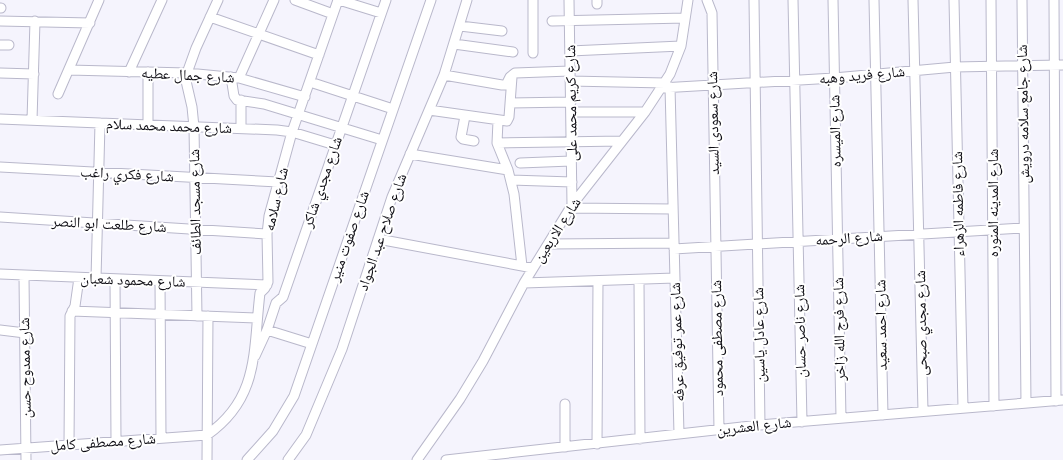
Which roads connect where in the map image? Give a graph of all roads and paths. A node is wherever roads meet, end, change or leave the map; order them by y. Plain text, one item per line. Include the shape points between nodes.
1 (99, 0) edge
2 (162, 0) edge
3 (218, 0) edge
4 (274, 0) edge
5 (339, 0) edge
6 (386, 0) edge
7 (431, 0) edge
8 (467, 0) edge
9 (533, 0) edge
10 (569, 0) edge
11 (688, 0) edge
12 (707, 0) edge
13 (754, 0) edge
14 (793, 0) edge
15 (833, 0) edge
16 (874, 0) edge
17 (913, 0) edge
18 (954, 0) edge
19 (991, 0) edge
20 (1022, 0) edge
21 (1054, 0) edge
22 (300, 1) edge
23 (381, 13) junction
24 (333, 14) junction
25 (210, 17) junction
26 (685, 18) junction
27 (0, 21) edge
28 (35, 21) junction
29 (552, 21) dead end
30 (570, 21) junction
31 (90, 23) junction
32 (460, 26) junction
33 (502, 32) dead end
34 (258, 35) junction
35 (454, 44) junction
36 (681, 46) junction
37 (570, 51) junction
38 (513, 52) dead end
39 (533, 53) dead end
40 (319, 55) junction
41 (1023, 64) junction
42 (1059, 65) edge
43 (993, 66) junction
44 (955, 67) junction
45 (69, 70) junction
46 (915, 70) junction
47 (570, 71) junction
48 (130, 72) junction
49 (148, 72) junction
50 (0, 73) edge
51 (187, 73) junction
52 (34, 74) junction
53 (512, 74) junction
54 (876, 74) junction
55 (444, 75) junction
56 (235, 77) junction
57 (834, 78) junction
58 (794, 80) junction
59 (570, 81) junction
60 (755, 81) junction
61 (310, 82) junction
62 (712, 84) junction
63 (665, 86) junction
64 (58, 94) dead end
65 (352, 96) junction
66 (305, 97) junction
67 (241, 100) junction
68 (510, 103) junction
69 (571, 107) junction
70 (393, 109) junction
71 (429, 110) junction
72 (645, 112) junction
73 (298, 115) junction
74 (465, 116) junction
75 (0, 119) edge
76 (32, 120) junction
77 (498, 121) junction
78 (100, 123) junction
79 (148, 125) junction
80 (194, 127) junction
81 (241, 128) junction
82 (341, 128) junction
83 (292, 132) junction
84 (382, 140) junction
85 (474, 141) dead end
86 (622, 141) junction
87 (571, 142) junction
88 (497, 143) junction
89 (335, 145) junction
90 (410, 154) junction
91 (520, 162) dead end
92 (571, 162) junction
93 (0, 167) edge
94 (508, 170) junction
95 (99, 172) junction
96 (195, 177) junction
97 (511, 180) junction
98 (278, 182) junction
99 (572, 182) junction
100 (571, 207) junction
101 (673, 209) junction
102 (0, 217) edge
103 (97, 223) junction
104 (1024, 228) junction
105 (196, 229) junction
106 (993, 230) junction
107 (959, 232) junction
108 (267, 234) junction
109 (919, 234) junction
110 (879, 236) junction
111 (378, 239) junction
112 (837, 239) junction
113 (798, 241) junction
114 (1060, 243) edge
115 (548, 244) junction
116 (758, 244) junction
117 (674, 246) junction
118 (716, 247) junction
119 (522, 266) junction
120 (533, 268) junction
121 (0, 274) edge
122 (24, 276) junction
123 (79, 278) junction
124 (675, 278) junction
125 (96, 279) junction
126 (115, 279) junction
127 (639, 280) junction
128 (160, 281) junction
129 (598, 281) junction
130 (196, 282) junction
131 (524, 283) junction
132 (267, 285) junction
133 (72, 311) junction
134 (115, 313) junction
135 (160, 314) junction
136 (197, 316) junction
137 (208, 316) junction
138 (257, 318) junction
139 (0, 330) edge
140 (268, 330) junction
141 (24, 333) junction
142 (312, 344) junction
143 (253, 360) junction
144 (1060, 401) edge
145 (1026, 403) junction
146 (566, 404) dead end
147 (994, 406) junction
148 (963, 408) junction
149 (923, 411) junction
150 (883, 415) junction
151 (841, 418) junction
152 (802, 422) junction
153 (760, 425) junction
154 (719, 430) junction
155 (680, 434) junction
156 (207, 435) junction
157 (161, 438) junction
158 (640, 439) junction
159 (116, 441) junction
160 (69, 444) junction
161 (597, 444) junction
162 (565, 447) junction
163 (26, 448) junction
164 (0, 450) edge
165 (26, 460) edge
166 (207, 460) edge
167 (247, 460) edge
168 (288, 460) edge
169 (416, 460) edge
170 (446, 460) edge

1 - 31 street
2 - 48 street
3 - 25 street, شارع مسجد الطائف
4 - 34 street
5 - 23 street
5 - 24 street, شارع سلامه
6 - 23 street, شارع مجدي شاكر
7 - 70 street, شارع صفوت منير
8 - 32 street, شارع صلاح عبد الجواد
9 - 39 street
10 - 30 street, شارع كريم محمد على
11 - 26 street, شارع الاربعين
12 - 62 street, شارع سعودى السيد via 712,13
13 - 60 street, شارع عادل ياسين
14 - 58 street, شارع ناصر حسان
15 - 57 street, شارع الميسره
16 - 54 street, شارع احمد سعيد
17 - 46 street, شارع مجدي صبحى
18 - 44 street, شارع فاطمه الزهراء
19 - 43 street, شارع المدينه المنوره
20 - 41 street, شارع جامع سلامه درويش
21 - 42 street
22 - 24 street
23 - 65 street, شارع مجدي شاكر
24 - 40 street, شارع سلامه
25 - 34 street
25 - 51 street, شارع مسجد الطائف
26 - 30 street
26 - 36 street, شارع الاربعين
27 - 28 street
28 - 31 street
28 - 52 street
29 - 30 street
30 - 37 street, شارع كريم محمد على
31 - 45 street
32 - 33 street
32 - 35 street, شارع صلاح عبد الجواد
34 - 40 street
34 - 56 street
35 - 38 street
35 - 55 street, شارع صلاح عبد الجواد
36 - 37 street
36 - 63 street, شارع الاربعين
37 - 47 street, شارع كريم محمد على
40 - 61 street, شارع سلامه
41 - 42 street, شارع فريد وهبه
41 - 43 street, شارع فريد وهبه
41 - 104 street, شارع جامع سلامه درويش
42 - 114 street
43 - 44 street, شارع فريد وهبه
43 - 106 street, شارع المدينه المنوره
44 - 46 street, شارع فريد وهبه
44 - 107 street, شارع فاطمه الزهراء
45 - 48 street, شارع جمال عطيه
45 - 64 street
46 - 54 street, شارع فريد وهبه
46 - 109 street, شارع مجدي صبحى
47 - 53 street
47 - 59 street, شارع كريم محمد على
48 - 49 street, شارع جمال عطيه
49 - 51 street, شارع جمال عطيه
49 - 79 street
50 - 52 street
51 - 56 street, شارع جمال عطيه
51 - 80 street, شارع مسجد الطائف via 186,86
52 - 76 street
53 - 55 street via 506,85
53 - 68 street
54 - 57 street, شارع فريد وهبه
54 - 110 street, شارع احمد سعيد
55 - 71 street, شارع صلاح عبد الجواد
56 - 66 street, شارع جمال عطيه
56 - 67 street via 234,96
57 - 58 street, شارع فريد وهبه
57 - 112 street, شارع الميسره
58 - 60 street, شارع فريد وهبه
58 - 113 street, شارع ناصر حسان
59 - 63 street, شارع فريد وهبه
59 - 69 street, شارع كريم محمد على
60 - 62 street, شارع فريد وهبه
60 - 116 street, شارع عادل ياسين
61 - 65 street
61 - 66 street, شارع سلامه
62 - 63 street, شارع فريد وهبه
62 - 118 street, شارع سعودى السيد
63 - 72 street, شارع الاربعين
63 - 101 street, شارع عمر توفيق عرفه
65 - 70 street
65 - 82 street, شارع مجدي شاكر
66 - 73 street, شارع سلامه
67 - 73 street
67 - 81 street
68 - 69 street
68 - 77 street via 508,120
69 - 72 street
69 - 87 street, شارع كريم محمد على
70 - 84 street, شارع صفوت منير
71 - 74 street
71 - 90 street, شارع صلاح عبد الجواد
72 - 86 street, شارع الاربعين
73 - 82 street
73 - 83 street, شارع سلامه
74 - 77 street
74 - 85 street via 461,137
75 - 76 street, شارع محمد محمد سلام
76 - 78 street, شارع محمد محمد سلام
77 - 88 street
78 - 79 street, شارع محمد محمد سلام
78 - 95 street
79 - 80 street, شارع محمد محمد سلام
80 - 81 street, شارع محمد محمد سلام
80 - 96 street, شارع مسجد الطائف
81 - 83 street, شارع محمد محمد سلام
82 - 84 street
82 - 89 street, شارع مجدي شاكر
83 - 89 street, شارع محمد محمد سلام
83 - 98 street, شارع سلامه
84 - 142 street, شارع صفوت منير
86 - 87 street
86 - 100 street, شارع الاربعين
87 - 88 street
87 - 92 street, شارع كريم محمد على
88 - 94 street
89 - 140 street, شارع مجدي شاكر via 283,297 276,303
90 - 94 street
90 - 111 street, شارع صلاح عبد الجواد
91 - 92 street
92 - 99 street, شارع كريم محمد على
93 - 95 street, شارع فكري راغب
94 - 97 street
95 - 96 street, شارع فكري راغب
95 - 103 street
96 - 98 street, شارع فكري راغب
96 - 105 street, شارع مسجد الطائف
97 - 99 street
97 - 119 street
98 - 108 street, شارع سلامه
99 - 100 street, شارع كريم محمد على
100 - 101 street
100 - 115 street, شارع الاربعين
101 - 117 street, شارع عمر توفيق عرفه
102 - 103 street, شارع طلعت ابو النصر
103 - 105 street, شارع طلعت ابو النصر
103 - 125 street
104 - 106 street, شارع الرحمه
104 - 145 street, شارع جامع سلامه درويش
105 - 108 street, شارع طلعت ابو النصر
105 - 130 street, شارع مسجد الطائف
106 - 107 street, شارع الرحمه
106 - 147 street, شارع المدينه المنوره
107 - 109 street, شارع الرحمه
107 - 148 street, شارع فاطمه الزهراء
108 - 132 street, شارع سلامه
109 - 110 street, شارع الرحمه
109 - 149 street, شارع مجدي صبحى
110 - 112 street, شارع الرحمه
110 - 150 street, شارع احمد سعيد
111 - 119 street
111 - 168 street, شارع صلاح عبد الجواد via 342,349 327,386 306,434
112 - 113 street, شارع الرحمه
112 - 151 street, شارع فرج الله زاخر
113 - 116 street, شارع الرحمه
113 - 152 street, شارع ناصر حسان
114 - 144 street
115 - 117 street, شارع الرحمه
115 - 120 street, شارع الاربعين
116 - 118 street, شارع الرحمه
116 - 153 street, شارع عادل ياسين
117 - 118 street, شارع الرحمه
117 - 124 street, شارع عمر توفيق عرفه
118 - 154 street, شارع مصطفى محمود
119 - 120 street
120 - 131 street, شارع الاربعين
121 - 122 street, شارع محمود شعبان
122 - 123 street, شارع محمود شعبان
122 - 141 street, شارع ممدوح حسن
123 - 125 street, شارع محمود شعبان
123 - 133 street
124 - 127 street
124 - 155 street, شارع عمر توفيق عرفه
125 - 126 street, شارع محمود شعبان
126 - 128 street, شارع محمود شعبان
126 - 134 street
127 - 129 street
127 - 158 street
128 - 130 street, شارع محمود شعبان
128 - 135 street
129 - 131 street
129 - 161 street
130 - 132 street, شارع محمود شعبان
130 - 136 street, شارع مسجد الطائف
131 - 169 street, شارع الاربعين via 460,399
132 - 138 street, شارع سلامه via 260,293
133 - 134 street
133 - 160 street
134 - 135 street
134 - 159 street
135 - 136 street
135 - 157 street
136 - 137 street
137 - 138 street
137 - 156 street
138 - 143 street, شارع سلامه
139 - 141 street
140 - 142 street
140 - 143 street, شارع مجدي شاكر
141 - 163 street, شارع ممدوح حسن
142 - 167 street, شارع صفوت منير via 294,396 284,415
143 - 156 street, شارع سلامه via 242,398 222,424
144 - 145 street, شارع العشرين
145 - 147 street, شارع العشرين
146 - 162 street
147 - 148 street, شارع العشرين
148 - 149 street, شارع العشرين
149 - 150 street, شارع العشرين
150 - 151 street, شارع العشرين
151 - 152 street, شارع العشرين
152 - 153 street, شارع العشرين
153 - 154 street, شارع العشرين
154 - 155 street, شارع العشرين
155 - 158 street, شارع العشرين
156 - 157 street, شارع مصطفى كامل
156 - 166 street
157 - 159 street, شارع مصطفى كامل
158 - 161 street, شارع العشرين
159 - 160 street, شارع مصطفى كامل
160 - 163 street, شارع مصطفى كامل
161 - 162 street, شارع العشرين
162 - 170 street, شارع العشرين
163 - 164 street, شارع مصطفى كامل
163 - 165 street, شارع ممدوح حسن

